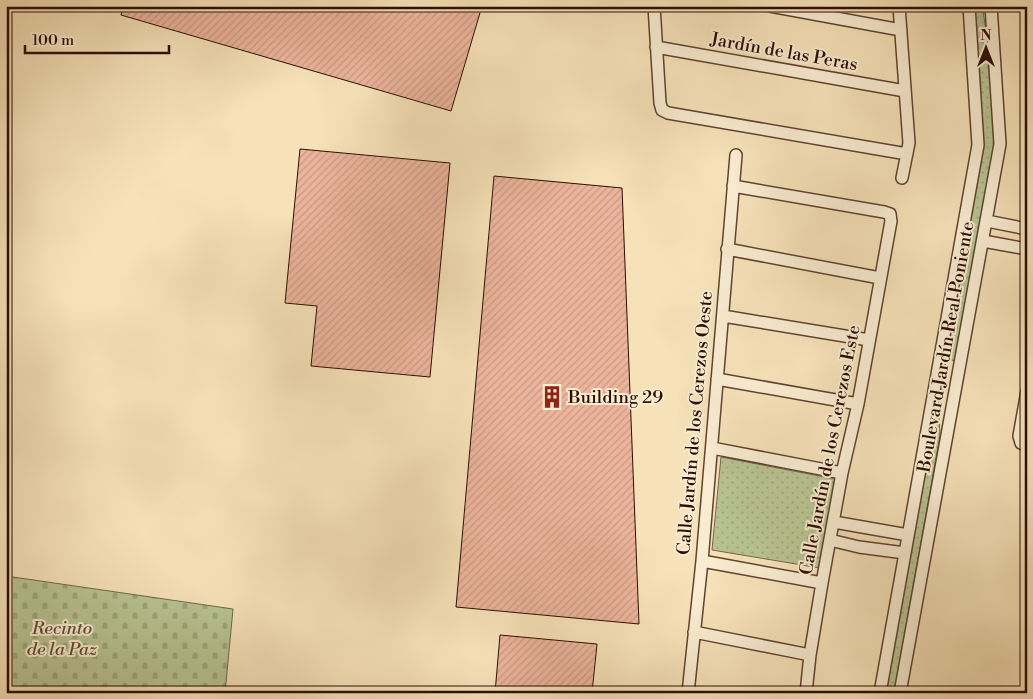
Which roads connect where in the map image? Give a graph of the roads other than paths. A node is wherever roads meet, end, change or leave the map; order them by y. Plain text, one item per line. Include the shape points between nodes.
1 (654, 6) edge
2 (770, 6) edge
3 (899, 6) edge
4 (968, 6) edge
5 (991, 6) edge
6 (901, 30) junction
7 (656, 47) junction
8 (905, 91) junction
9 (907, 154) junction
10 (736, 155) dead end
11 (902, 178) dead end
12 (733, 186) junction
13 (987, 222) junction
14 (1011, 226) junction
15 (1027, 229) edge
16 (983, 241) junction
17 (1006, 245) junction
18 (727, 249) junction
19 (1027, 249) edge
20 (880, 278) junction
21 (723, 316) junction
22 (869, 340) junction
23 (938, 369) junction
24 (959, 374) junction
25 (717, 379) junction
26 (1027, 391) edge
27 (858, 404) junction
28 (1027, 446) edge
29 (712, 448) junction
30 (842, 473) junction
31 (834, 522) junction
32 (884, 530) junction
33 (908, 534) junction
34 (830, 540) junction
35 (882, 551) junction
36 (904, 554) junction
37 (702, 561) junction
38 (822, 583) junction
39 (694, 632) junction
40 (810, 655) junction
41 (688, 693) edge
42 (806, 693) edge
43 (880, 693) edge
44 (900, 693) edge

1 - 7 street
2 - 6 street
3 - 6 street
4 - 23 street, Boulevard Jardín Real Poniente via 978,145
5 - 13 street, Boulevard Jardín Real Poniente via 1000,144
6 - 8 street
7 - 8 street, Jardín de las Peras
7 - 9 street via 660,103 662,110 668,113
8 - 9 street
9 - 11 street
10 - 12 street, Calle Jardín de los Cerezos Oeste
12 - 18 street, Calle Jardín de los Cerezos Oeste
12 - 20 street, Calle Jardín de los Cerezos Este via 890,214
13 - 14 street
13 - 16 street, Boulevard Jardín Real Poniente
14 - 15 street
14 - 17 street
16 - 17 street
16 - 24 street, Boulevard Jardín Real Poniente
17 - 19 street
18 - 20 street
18 - 21 street, Calle Jardín de los Cerezos Oeste
20 - 22 street, Calle Jardín de los Cerezos Este
21 - 22 street
21 - 25 street, Calle Jardín de los Cerezos Oeste
22 - 27 street, Calle Jardín de los Cerezos Este
23 - 24 street
23 - 33 street, Boulevard Jardín Real Poniente
24 - 44 street, Boulevard Jardín Real Poniente
25 - 27 street
25 - 29 street, Calle Jardín de los Cerezos Oeste
26 - 28 street via 1019,436 1021,444
27 - 30 street, Calle Jardín de los Cerezos Este
29 - 30 street
29 - 37 street, Calle Jardín de los Cerezos Oeste
30 - 31 street, Calle Jardín de los Cerezos Este
31 - 32 street
31 - 34 street, Calle Jardín de los Cerezos Este
32 - 33 street
32 - 35 street
33 - 36 street, Boulevard Jardín Real Poniente
34 - 35 street
34 - 38 street, Calle Jardín de los Cerezos Este
35 - 36 street
36 - 43 street, Boulevard Jardín Real Poniente
37 - 38 street
37 - 39 street, Calle Jardín de los Cerezos Oeste
38 - 40 street, Calle Jardín de los Cerezos Este
39 - 40 street
39 - 41 street, Calle Jardín de los Cerezos Oeste
40 - 42 street, Calle Jardín de los Cerezos Este

